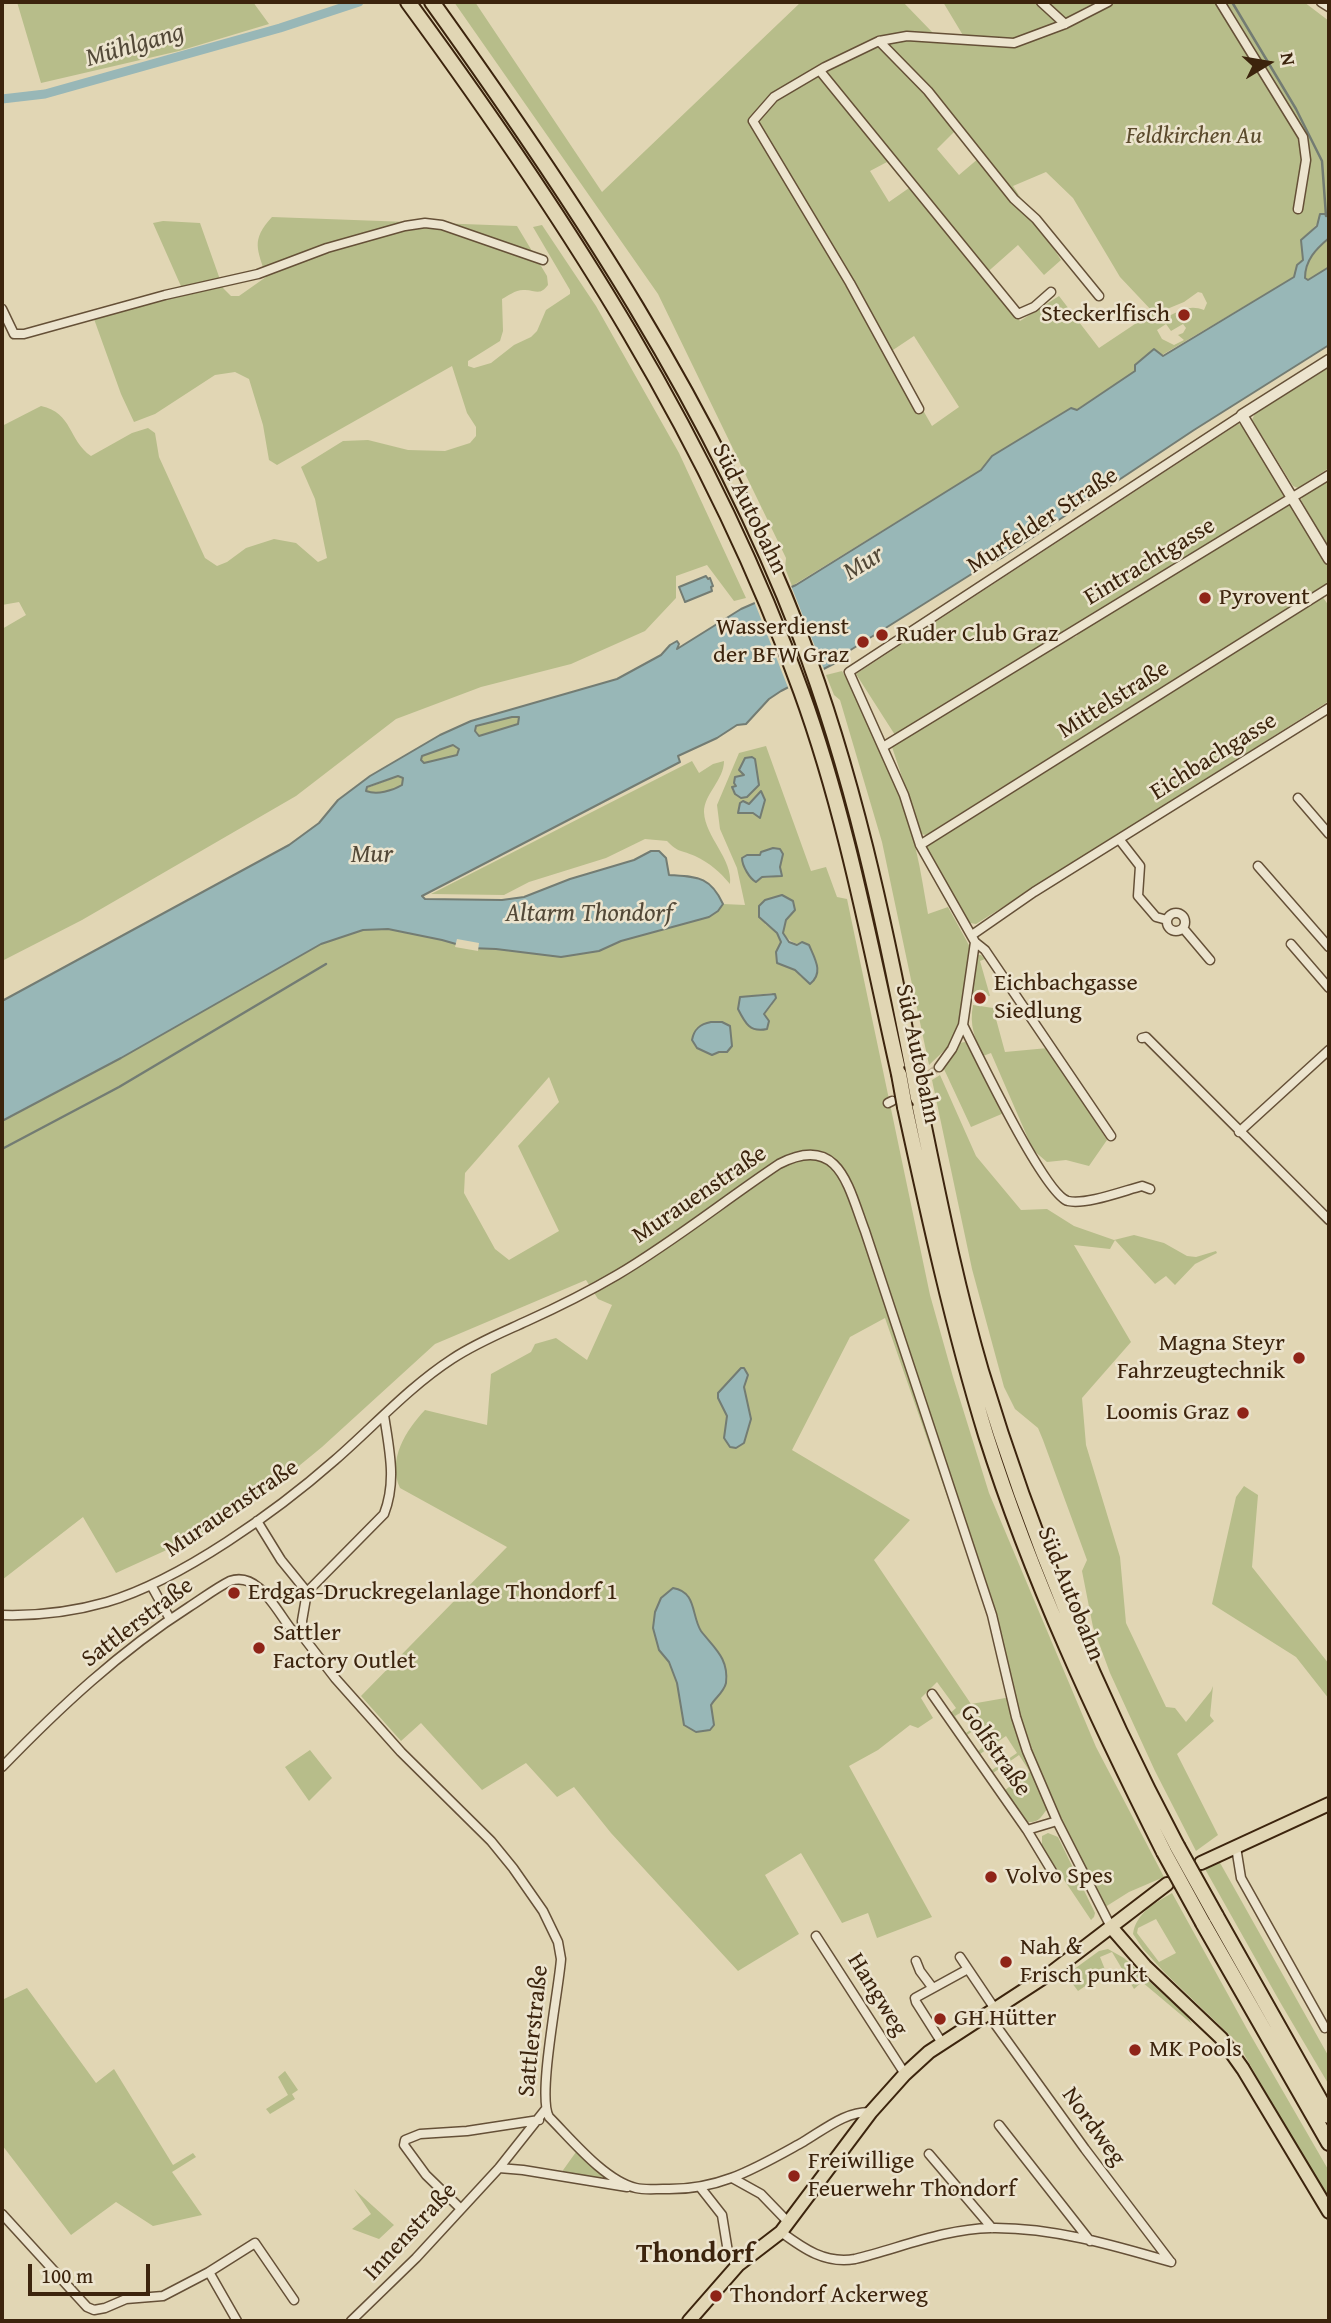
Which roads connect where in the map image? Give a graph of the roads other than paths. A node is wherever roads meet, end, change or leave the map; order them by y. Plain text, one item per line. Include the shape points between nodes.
1 (408, 2) edge
2 (1041, 2) edge
3 (1108, 2) edge
4 (1220, 2) edge
5 (1321, 2) edge
6 (433, 3) edge
7 (1329, 7) edge
8 (1065, 23) junction
9 (879, 41) junction
10 (820, 71) junction
11 (1298, 209) dead end
12 (542, 260) dead end
13 (1051, 292) dead end
14 (1099, 296) dead end
15 (2, 309) edge
16 (1329, 360) edge
17 (919, 409) dead end
18 (1242, 415) junction
19 (1329, 475) edge
20 (1293, 497) junction
21 (1329, 559) edge
22 (1329, 588) edge
23 (1329, 708) edge
24 (883, 747) junction
25 (1298, 798) dead end
26 (1329, 834) edge
27 (1119, 839) junction
28 (920, 845) junction
29 (1258, 866) dead end
30 (1167, 920) junction
31 (1183, 928) junction
32 (974, 938) junction
33 (1291, 944) dead end
34 (1329, 947) edge
35 (1210, 960) dead end
36 (1329, 988) edge
37 (963, 1025) junction
38 (1142, 1038) dead end
39 (1329, 1050) edge
40 (939, 1067) tunnel mouth
41 (1240, 1132) junction
42 (1111, 1136) dead end
43 (1150, 1189) dead end
44 (1329, 1220) edge
45 (384, 1415) junction
46 (257, 1521) junction
47 (152, 1584) junction
48 (307, 1592) junction
49 (2, 1615) edge
50 (170, 1619) junction
51 (303, 1633) junction
52 (932, 1694) dead end
53 (2, 1768) edge
54 (1329, 1804) edge
55 (1058, 1821) junction
56 (1027, 1830) junction
57 (1236, 1847) junction
58 (1171, 1849) junction
59 (1201, 1863) dead end
60 (1054, 1873) dead end
61 (1167, 1884) dead end
62 (1210, 1920) junction
63 (1111, 1927) junction
64 (816, 1936) dead end
65 (960, 1957) dead end
66 (916, 1961) dead end
67 (968, 1969) junction
68 (932, 1987) junction
69 (991, 2011) junction
70 (1325, 2028) dead end
71 (942, 2043) junction
72 (905, 2074) junction
73 (545, 2110) junction
74 (871, 2112) junction
75 (1329, 2116) edge
76 (539, 2120) junction
77 (999, 2125) dead end
78 (1329, 2143) edge
79 (929, 2154) dead end
80 (499, 2168) junction
81 (734, 2179) junction
82 (701, 2187) junction
83 (635, 2189) junction
84 (460, 2208) junction
85 (1329, 2212) edge
86 (2, 2214) edge
87 (785, 2227) junction
88 (992, 2228) junction
89 (1090, 2241) junction
90 (738, 2265) junction
91 (209, 2272) junction
92 (294, 2300) dead end
93 (237, 2321) edge
94 (351, 2321) edge
95 (689, 2321) edge

1 - 58 highway, Süd Autobahn, bridge via 494,122 621,317 712,480 762,588 802,694 843,827 899,1074 895,1104 964,1359 1007,1495 1036,1575 1114,1753
2 - 8 street
3 - 8 street
4 - 11 street via 1303,136 1306,160
5 - 7 street
6 - 58 highway, Süd Autobahn, bridge via 631,299 728,473 778,580 818,686 859,820 981,1369 1064,1606
8 - 9 street via 1014,43 907,36
9 - 10 street
9 - 14 street via 928,91
10 - 13 street via 1018,314
10 - 17 street via 774,97 753,121 850,282
12 - 15 street via 425,223 353,240 258,274 17,336
16 - 18 street, Murfelder Straße
18 - 20 street
18 - 24 street, Murfelder Straße via 851,670 849,675
19 - 20 street, Eintrachtgasse
20 - 21 street
20 - 24 street, Eintrachtgasse
22 - 28 street, Mittelstraße
23 - 27 street, Eichbachgasse
24 - 28 street
25 - 26 street
27 - 30 street via 1140,866 1138,897 1156,917
27 - 32 street, Eichbachgasse via 1034,892
28 - 32 street
29 - 34 street
30 - 31 street via 1170,930
30 - 31 street via 1180,914
31 - 35 street
32 - 37 street
32 - 42 street
33 - 36 street
37 - 40 street
37 - 43 street via 1036,1164 1059,1196 1084,1201 1142,1186
38 - 41 street
39 - 41 street
41 - 44 street
45 - 46 street, Murauenstraße via 332,1463
45 - 48 street via 392,1480 384,1514
45 - 55 street, Murauenstraße via 451,1359 620,1273 779,1164 806,1153 822,1156 841,1172 865,1231 988,1604 1027,1751
46 - 47 street, Murauenstraße
46 - 48 street
47 - 49 street, Murauenstraße via 85,1608
47 - 50 street
48 - 51 street
50 - 51 street, Sattlerstraße via 226,1583 244,1578 255,1584 293,1631
50 - 53 street, Sattlerstraße via 106,1669
51 - 73 street, Sattlerstraße via 328,1670 393,1743 491,1841 543,1911 561,1959
52 - 56 street, Golfstraße
54 - 57 main road
55 - 56 street, Golfstraße
55 - 63 street, Murauenstraße
56 - 60 street, Golfstraße
57 - 59 main road
57 - 70 street via 1241,1878
58 - 62 highway, Süd Autobahn, bridge
61 - 63 main road
62 - 75 highway, Süd Autobahn
62 - 78 highway, Süd Autobahn
63 - 69 main road
63 - 85 main road via 1221,2038
64 - 72 street, Hangweg
65 - 67 street, Nordweg
66 - 68 street
67 - 68 street
67 - 69 street, Nordweg
68 - 71 street via 915,1998
69 - 71 main road
69 - 89 street, Nordweg via 1084,2149 1171,2262
71 - 72 main road
72 - 74 main road
73 - 76 street, Innenstraße
73 - 83 street, Sattlerstraße via 597,2165
74 - 81 street via 851,2114
74 - 87 main road
76 - 80 street, Innenstraße
76 - 84 street via 420,2134 405,2140 426,2175
77 - 89 street
79 - 88 street
80 - 83 street
80 - 84 street, Innenstraße
81 - 82 street
81 - 87 street via 761,2194
82 - 83 street
82 - 90 street via 722,2215 728,2252
84 - 94 street, Innenstraße
86 - 91 street via 94,2310 126,2299 163,2296
87 - 88 street via 814,2254 846,2260 945,2234
87 - 90 main road
88 - 89 street
90 - 95 main road
91 - 92 street via 255,2243
91 - 93 street

